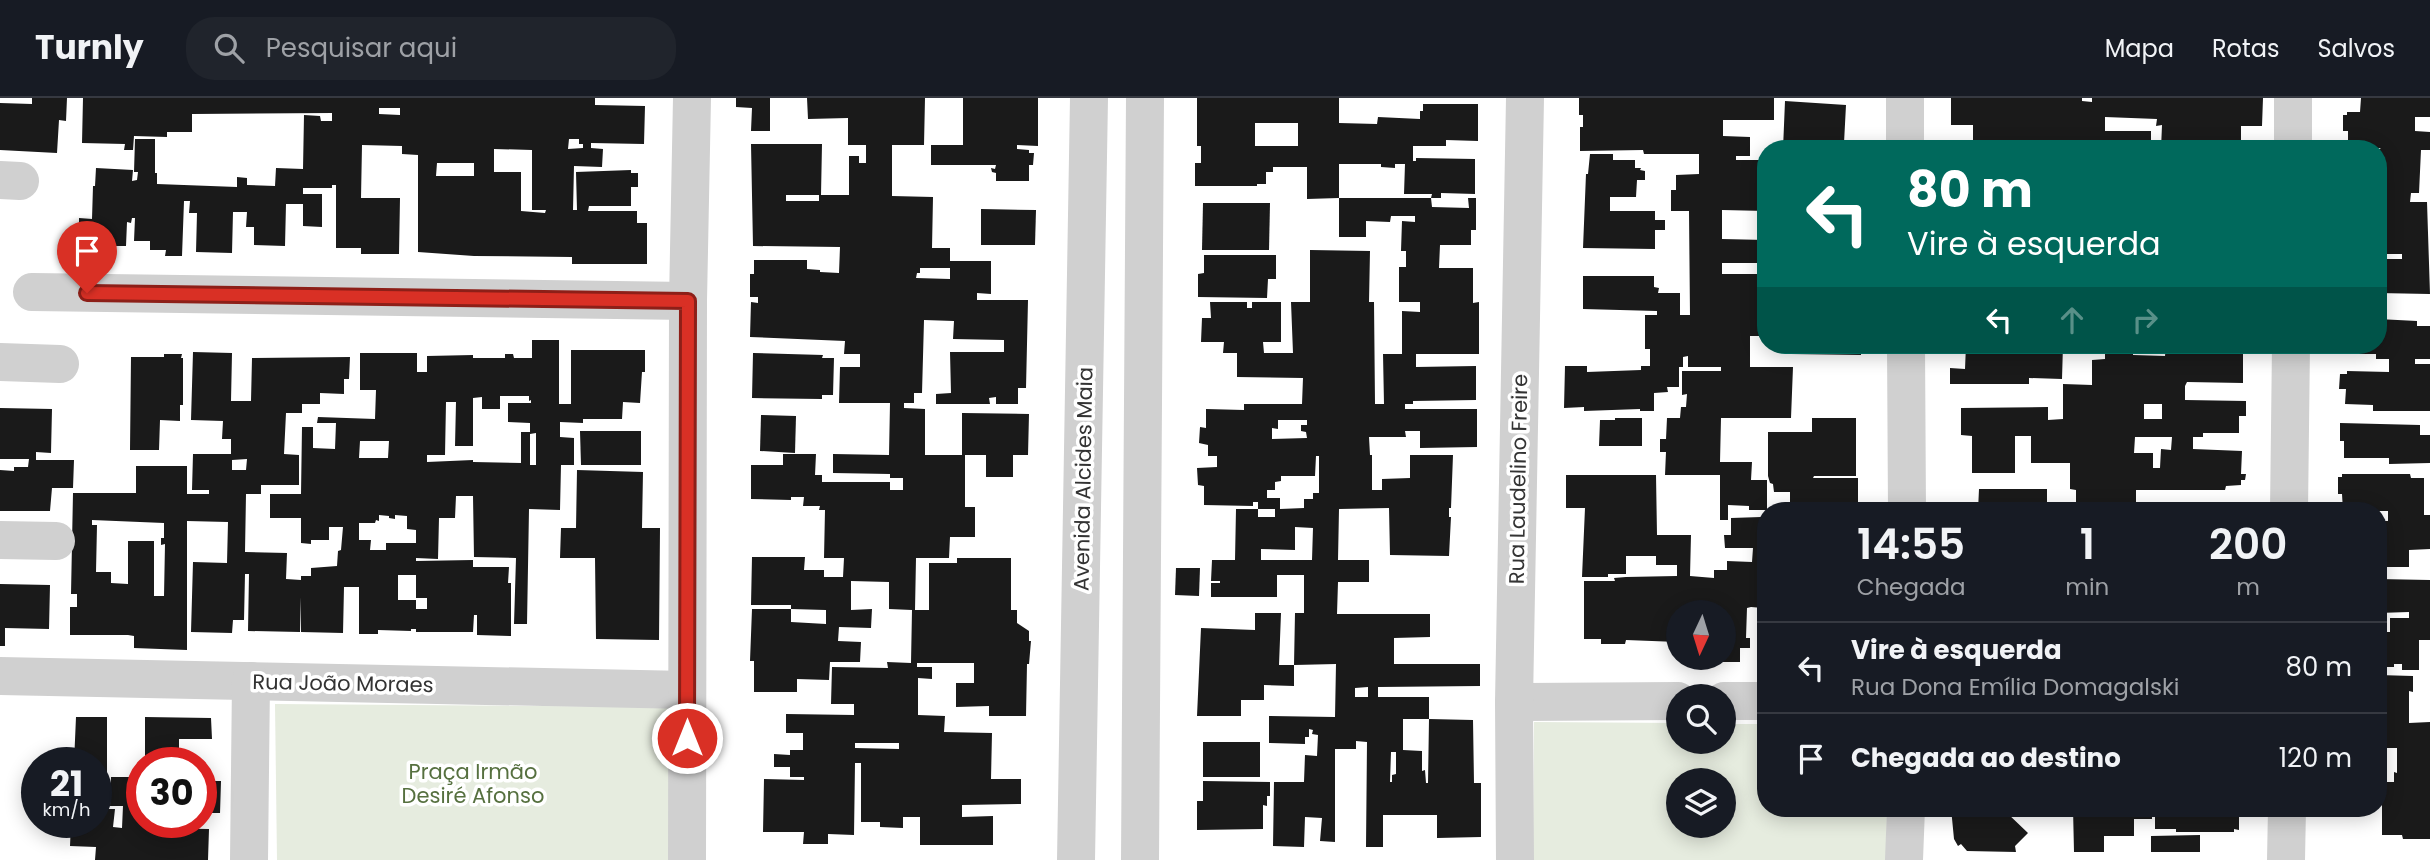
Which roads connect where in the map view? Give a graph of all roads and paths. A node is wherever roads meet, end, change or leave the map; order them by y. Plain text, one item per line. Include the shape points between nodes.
1 (692, 98) edge
2 (1089, 98) edge
3 (1145, 98) edge
4 (1525, 98) edge
5 (1905, 98) edge
6 (2293, 98) edge
7 (1905, 140) edge
8 (2293, 140) edge
9 (32, 292) dead end
10 (688, 301) junction
11 (1906, 354) edge
12 (2291, 354) edge
13 (0, 362) edge
14 (60, 364) dead end
15 (1907, 502) edge
16 (2289, 502) edge
17 (0, 540) edge
18 (56, 541) dead end
19 (0, 676) edge
20 (251, 681) junction
21 (687, 690) junction
22 (1666, 701) edge
23 (1736, 701) edge
24 (1757, 701) edge
25 (1514, 702) junction
26 (1906, 817) edge
27 (2287, 817) edge
28 (249, 860) edge
29 (687, 860) edge
30 (1076, 860) edge
31 (1140, 860) edge
32 (1515, 860) edge
33 (1904, 860) edge
34 (2286, 860) edge

1 - 10 street
2 - 30 street, Avenida Alcides Maia
3 - 31 street
4 - 25 street, Rua Laudelino Freire
5 - 7 street
6 - 8 street
9 - 10 street
10 - 21 street
11 - 15 street
12 - 16 street
13 - 14 street
17 - 18 street
19 - 20 street, Rua João Moraes
20 - 21 street, Rua João Moraes
20 - 28 street
21 - 29 street
22 - 25 street
23 - 24 street
25 - 32 street, Rua Laudelino Freire
26 - 33 street
27 - 34 street

